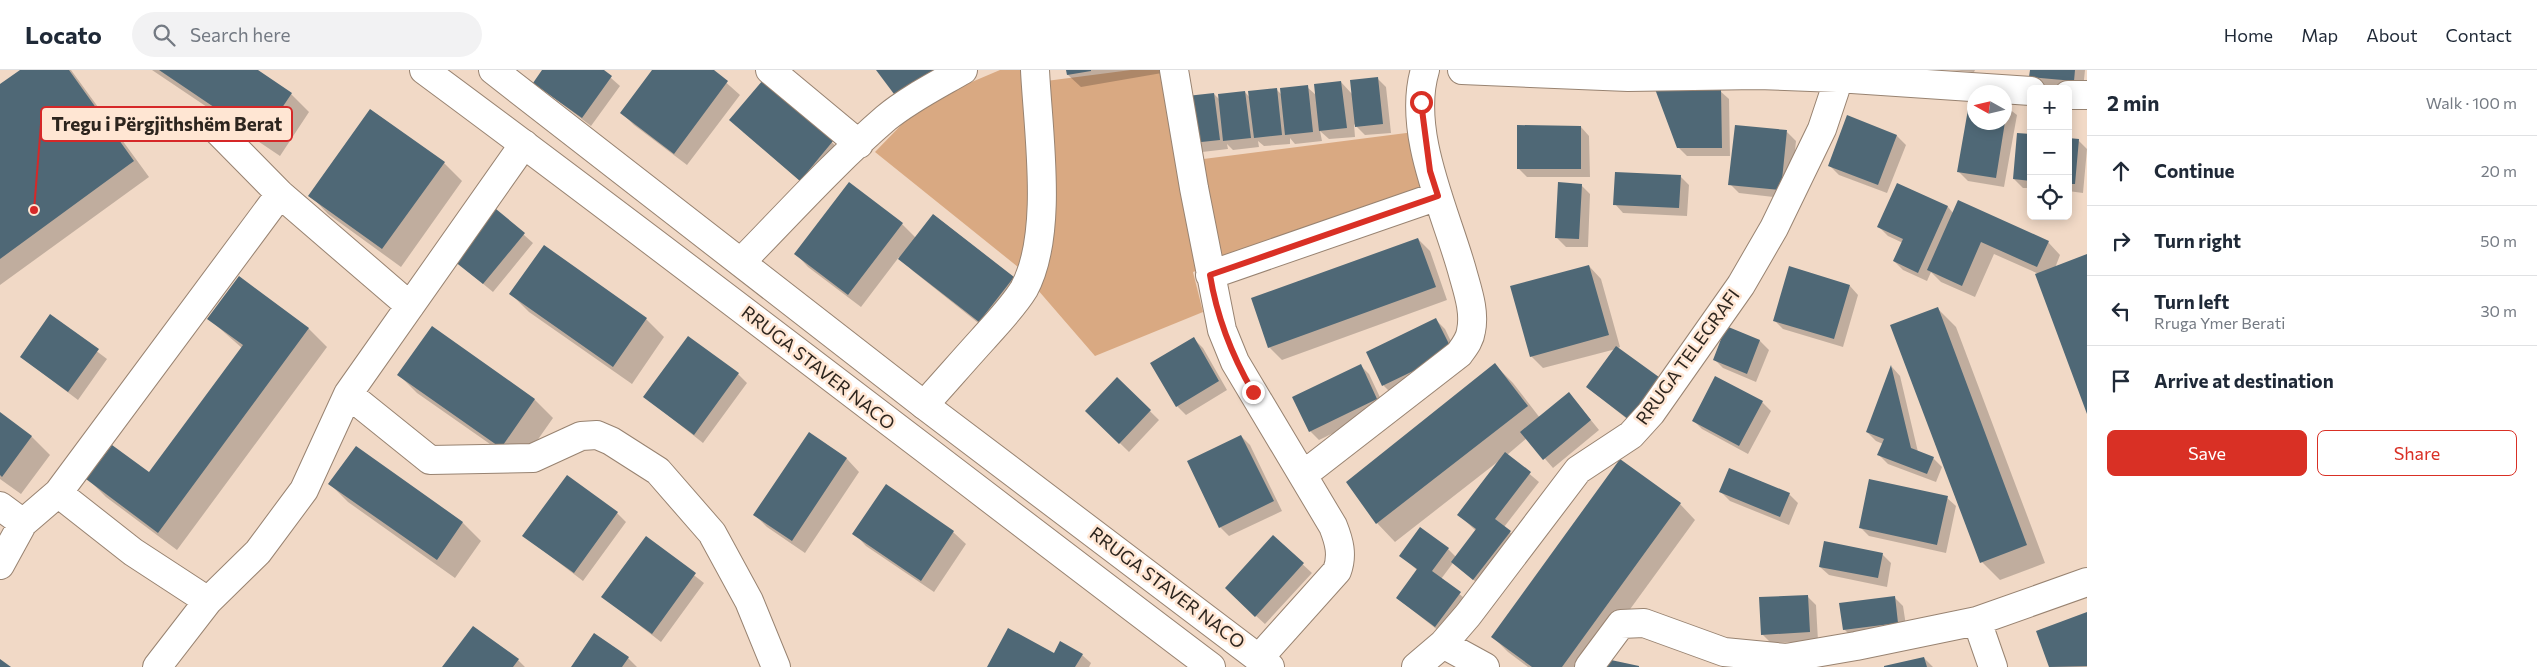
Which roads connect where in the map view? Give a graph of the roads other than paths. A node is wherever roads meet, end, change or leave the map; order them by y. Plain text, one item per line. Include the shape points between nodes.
1 (424, 70) edge
2 (493, 70) edge
3 (770, 70) edge
4 (963, 70) edge
5 (1035, 70) edge
6 (1175, 70) edge
7 (1179, 70) edge
8 (1425, 70) edge
9 (1462, 70) edge
10 (1838, 74) edge
11 (2027, 91) edge
12 (2087, 94) edge
13 (2072, 95) edge
14 (213, 126) dead end
15 (524, 144) junction
16 (859, 144) junction
17 (280, 194) junction
18 (1438, 196) junction
19 (742, 261) junction
20 (1210, 275) junction
21 (410, 306) junction
22 (348, 394) junction
23 (924, 405) junction
24 (1303, 475) junction
25 (58, 493) junction
26 (0, 506) edge
27 (23, 523) junction
28 (0, 565) edge
29 (2087, 582) edge
30 (208, 601) junction
31 (1977, 621) junction
32 (1443, 644) junction
33 (1264, 662) edge
34 (157, 667) edge
35 (776, 667) edge
36 (1211, 667) edge
37 (1416, 667) edge
38 (1485, 667) edge
39 (1589, 667) edge
40 (1993, 667) edge

1 - 15 street, RRUGA STAVER NACO
2 - 19 street, RRUGA STAVER NACO
3 - 16 street
4 - 16 street via 921,93 886,118
5 - 23 street via 1041,184 1036,258 1024,288 1007,312
6 - 7 street
6 - 20 street
8 - 18 street via 1421,102 1423,127 1430,171
9 - 10 street via 1628,77
10 - 11 street
10 - 32 street, RRUGA TELEGRAFI via 1822,129 1774,228 1740,285 1657,405 1631,435 1578,470
12 - 13 street
14 - 17 street
15 - 21 street
15 - 36 street, RRUGA STAVER NACO
16 - 19 street
17 - 21 street
17 - 25 street
18 - 20 street
18 - 24 street via 1469,295 1472,318 1467,343 1459,354
19 - 23 street, RRUGA STAVER NACO
20 - 24 street via 1222,330 1235,362
21 - 22 street
22 - 30 street via 304,490 258,552
22 - 35 street via 430,460 533,458 581,436 597,435 619,446 658,471 712,533 748,601
23 - 33 street, RRUGA STAVER NACO
24 - 33 street via 1333,526 1340,561 1337,571
25 - 27 street
25 - 30 street via 133,552
26 - 27 street
27 - 28 street
29 - 31 street
30 - 34 street
31 - 39 street via 1786,658 1724,652 1644,623 1621,624
31 - 40 street
32 - 37 street, RRUGA TELEGRAFI
32 - 38 street

